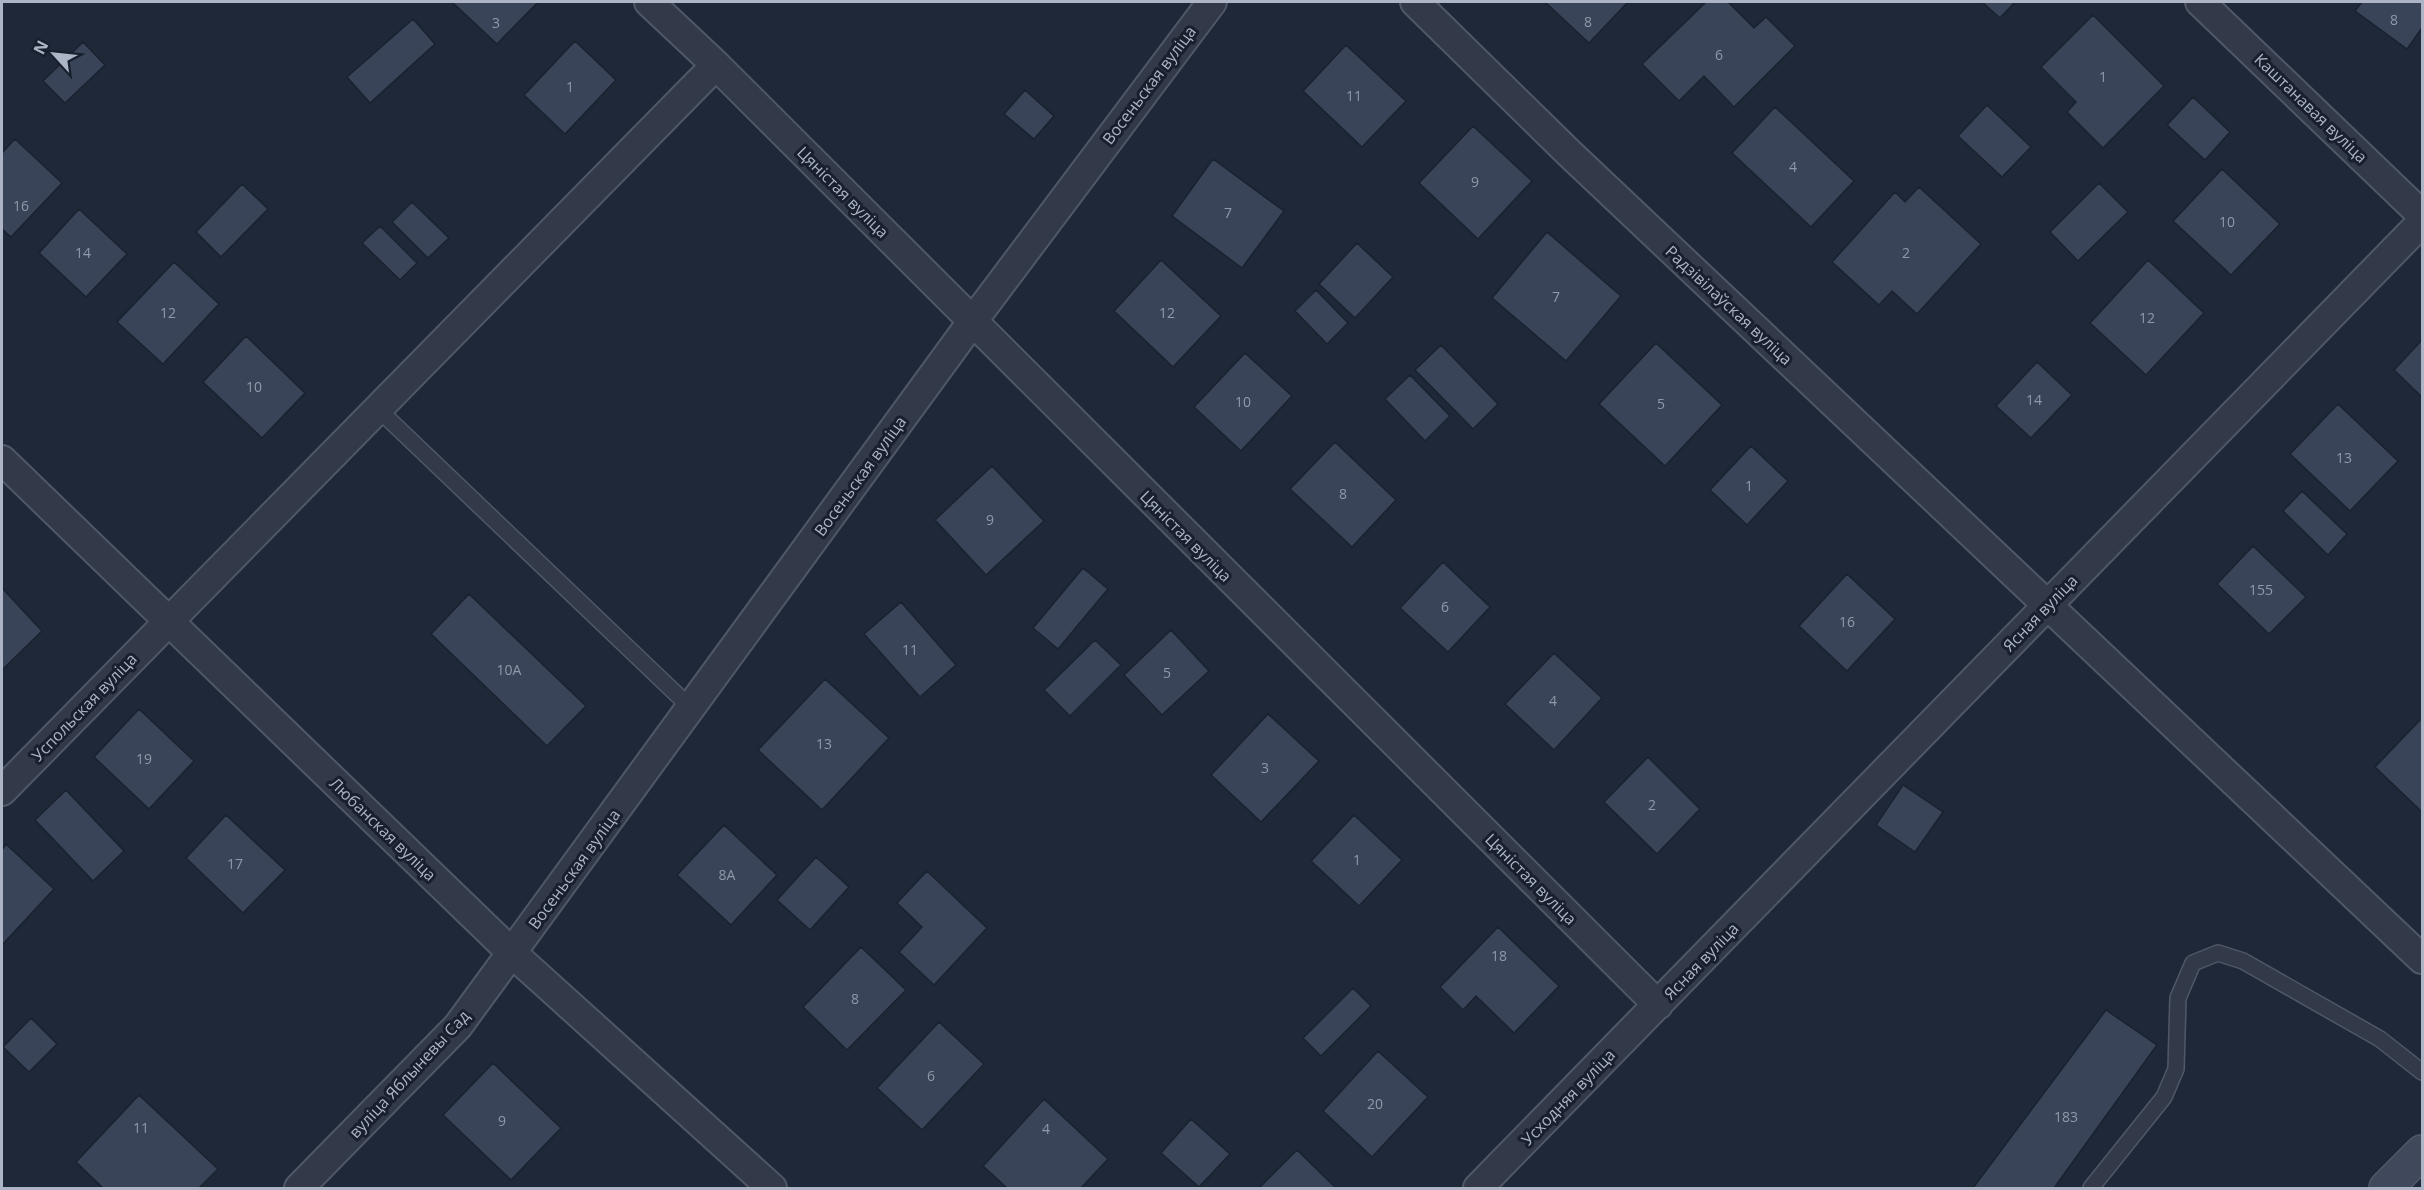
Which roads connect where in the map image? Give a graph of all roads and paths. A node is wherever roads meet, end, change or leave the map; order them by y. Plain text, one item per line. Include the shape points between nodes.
1 (649, 2) edge
2 (1212, 2) edge
3 (1415, 2) edge
4 (2200, 2) edge
5 (717, 65) junction
6 (2422, 215) edge
7 (2422, 222) edge
8 (972, 322) junction
9 (378, 409) junction
10 (2, 460) edge
11 (2046, 606) junction
12 (167, 622) junction
13 (691, 708) junction
14 (2, 791) edge
15 (512, 953) junction
16 (2422, 956) edge
17 (1658, 1005) junction
18 (2422, 1072) edge
19 (2422, 1152) edge
20 (299, 1188) edge
21 (772, 1188) edge
22 (1478, 1188) edge
23 (2091, 1188) edge
24 (2386, 1188) edge

1 - 5 street, Цяністая вуліца
2 - 8 street, Восеньская вуліца
3 - 11 street, Радзівілаўская вуліца
4 - 6 street, Каштанавая вуліца
5 - 8 street, Цяністая вуліца
5 - 9 street, Успольская вуліца
7 - 11 street, Ясная вуліца
8 - 13 street, Восеньская вуліца
8 - 17 street, Цяністая вуліца
9 - 12 street, Успольская вуліца
9 - 13 lane
10 - 12 street, Любанская вуліца
11 - 16 street, Радзівілаўская вуліца
11 - 17 street, Ясная вуліца
12 - 14 street, Успольская вуліца
12 - 15 street, Любанская вуліца
13 - 15 street, Восеньская вуліца
15 - 20 street, вуліца Яблыневы Сад via 458,1026
15 - 21 street, Любанская вуліца
17 - 22 street, Усходняя вуліца
18 - 23 lane via 2380,1039 2243,961 2218,953 2193,963 2178,998 2176,1069 2164,1097
19 - 24 main road

